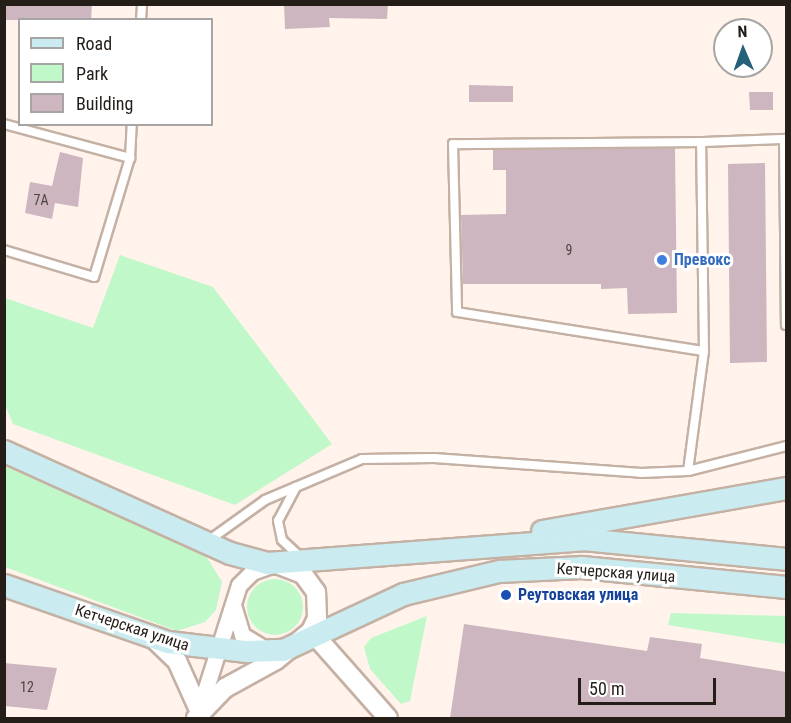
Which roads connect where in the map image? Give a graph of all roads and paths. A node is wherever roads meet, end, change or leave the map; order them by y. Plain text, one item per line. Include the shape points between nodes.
1 (4, 124) edge
2 (132, 126) edge
3 (701, 142) junction
4 (130, 158) junction
5 (4, 250) edge
6 (786, 325) edge
7 (704, 351) junction
8 (786, 446) edge
9 (6, 450) edge
10 (688, 471) junction
11 (299, 484) junction
12 (786, 488) edge
13 (207, 542) junction
14 (493, 542) junction
15 (786, 559) edge
16 (307, 563) junction
17 (280, 565) junction
18 (4, 585) edge
19 (786, 587) edge
20 (235, 593) junction
21 (314, 634) junction
22 (151, 636) junction
23 (295, 646) junction
24 (271, 650) junction
25 (217, 651) junction
26 (197, 714) edge
27 (388, 718) edge

1 - 4 lane
2 - 4 lane
3 - 6 lane via 784,139
3 - 7 lane
3 - 7 lane via 453,144 453,155 457,312
4 - 5 lane via 94,277
7 - 10 lane
8 - 10 lane
9 - 13 main road, Кетчерская улица
10 - 11 lane via 588,471 397,456 346,463
11 - 13 lane via 265,500
11 - 16 lane via 281,507 279,532
12 - 14 main road
13 - 17 main road, Кетчерская улица
14 - 15 main road, Кетчерская улица via 584,539
14 - 16 main road, Кетчерская улица
16 - 17 main road, Кетчерская улица
17 - 20 street via 252,572
17 - 21 street via 303,574 316,592
18 - 22 main road, Кетчерская улица
19 - 21 main road, Кетчерская улица via 582,567 499,571 394,597
20 - 24 street via 237,627 249,642
20 - 25 street
21 - 23 main road, Кетчерская улица
21 - 27 street
22 - 25 main road, Кетчерская улица
22 - 26 street via 177,661
23 - 24 main road, Кетчерская улица
23 - 26 street
24 - 25 main road, Кетчерская улица
25 - 26 street

